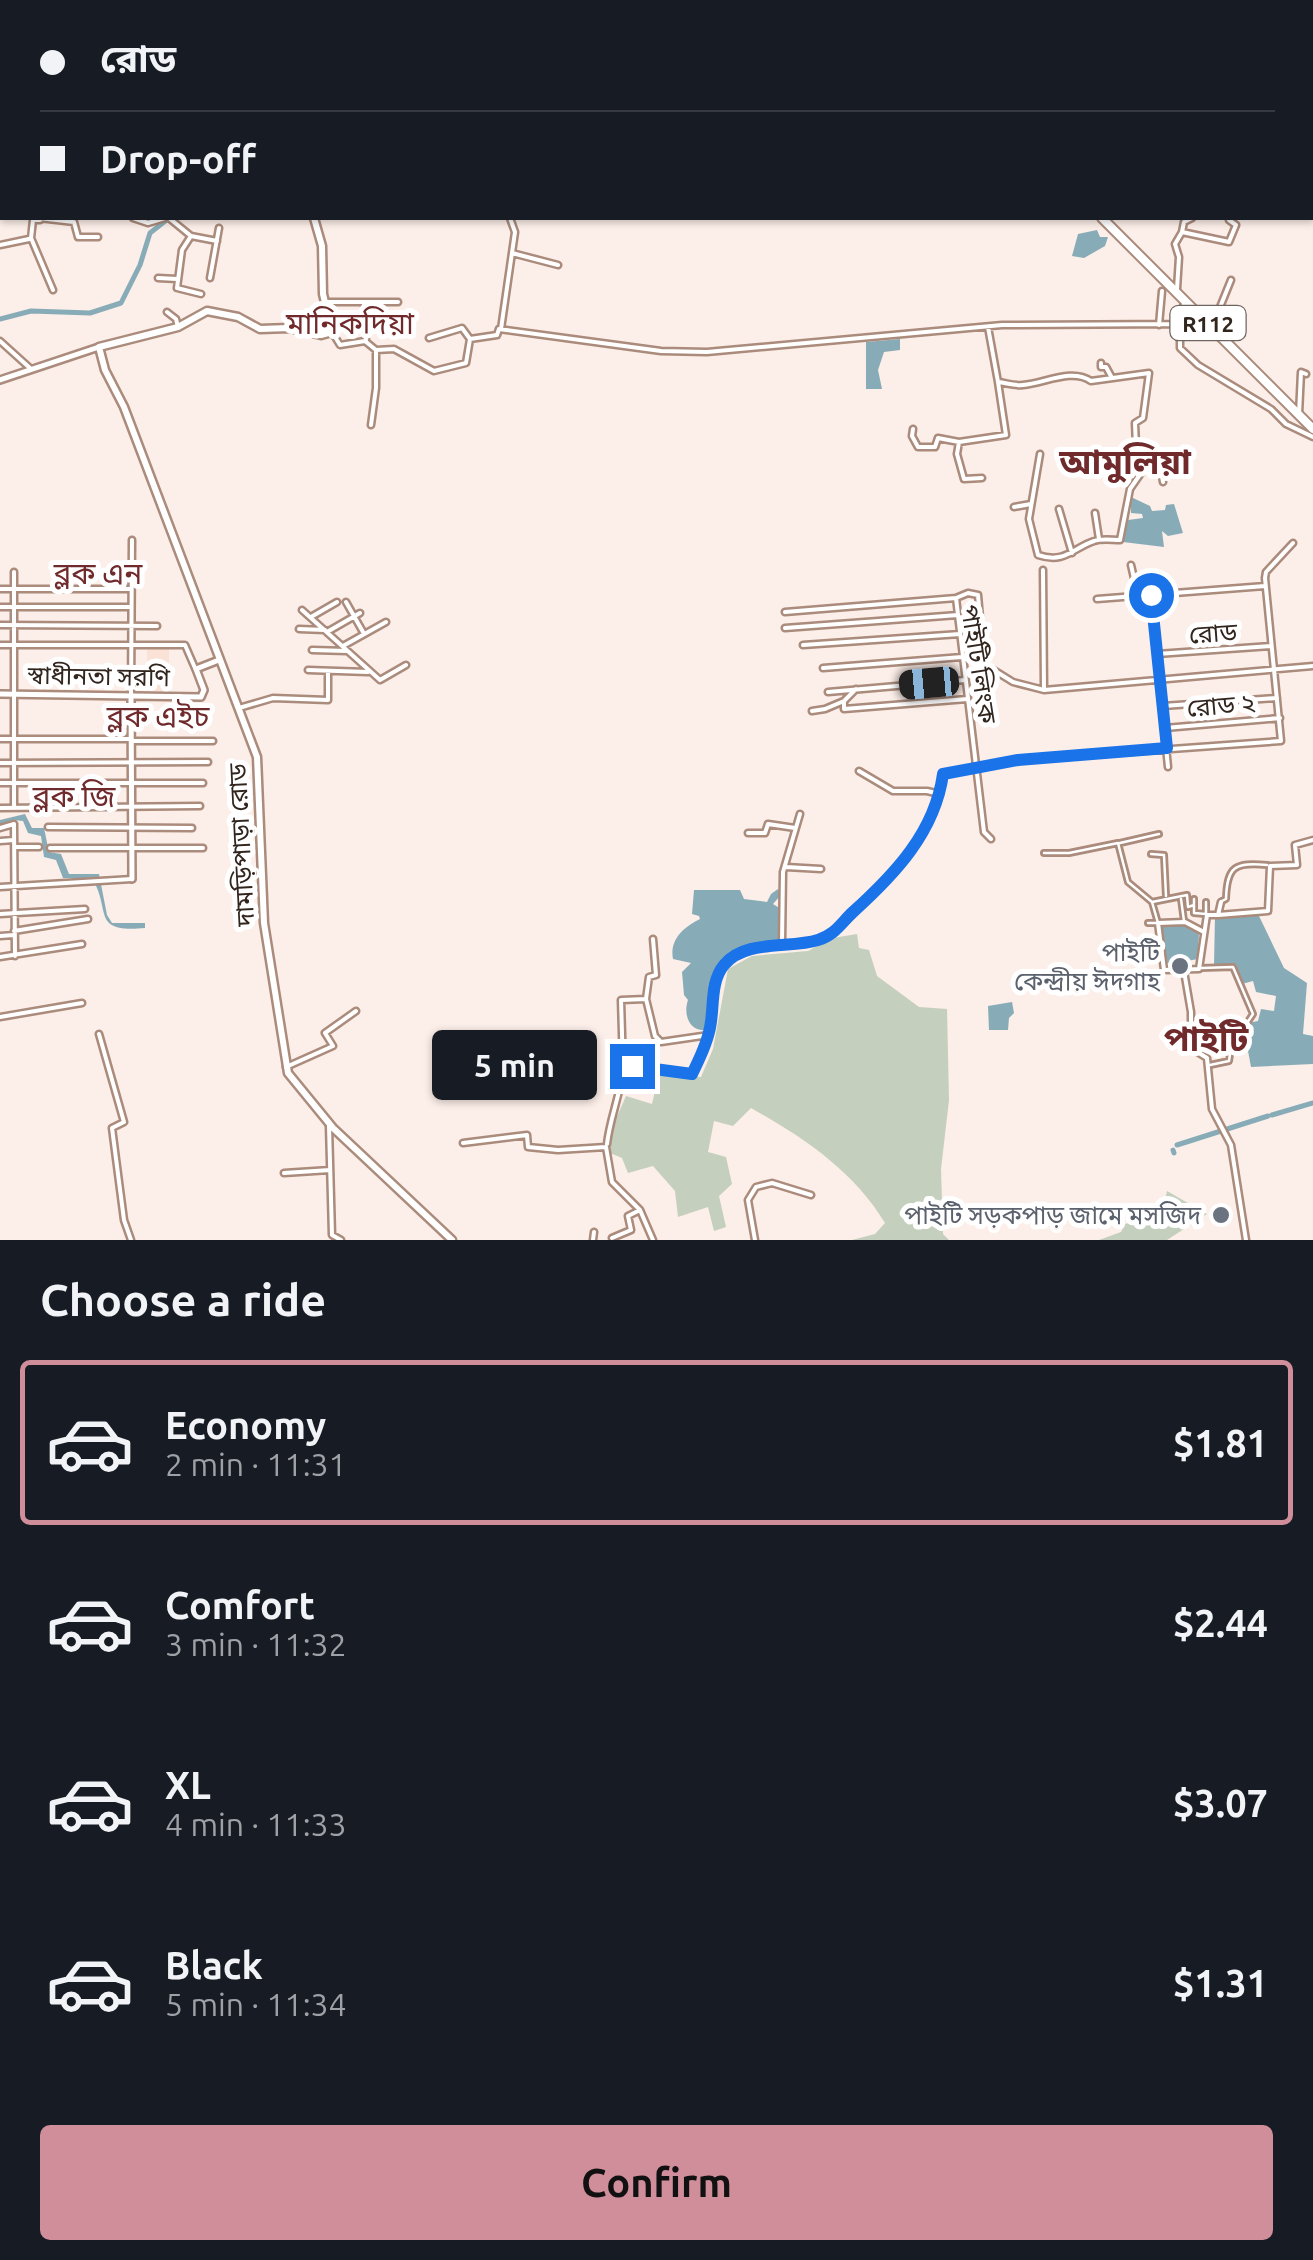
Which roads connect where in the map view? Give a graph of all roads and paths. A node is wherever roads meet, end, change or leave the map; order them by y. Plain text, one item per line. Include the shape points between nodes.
1 (38, 220) edge
2 (56, 220) edge
3 (139, 220) edge
4 (164, 220) edge
5 (170, 220) edge
6 (315, 220) edge
7 (511, 220) edge
8 (1104, 220) edge
9 (1188, 220) edge
10 (1229, 220) edge
11 (218, 228) dead end
12 (1182, 232) junction
13 (98, 236) dead end
14 (191, 236) junction
15 (31, 238) junction
16 (217, 241) junction
17 (0, 245) edge
18 (512, 253) junction
19 (558, 265) dead end
20 (158, 278) dead end
21 (210, 278) dead end
22 (177, 279) junction
23 (1231, 280) dead end
24 (1177, 289) junction
25 (52, 290) dead end
26 (1162, 290) dead end
27 (201, 294) dead end
28 (1188, 301) junction
29 (325, 302) junction
30 (364, 302) junction
31 (398, 302) dead end
32 (167, 312) dead end
33 (1159, 324) junction
34 (988, 326) junction
35 (1181, 326) junction
36 (1207, 327) junction
37 (178, 328) junction
38 (501, 329) junction
39 (332, 332) junction
40 (428, 338) dead end
41 (470, 339) junction
42 (0, 341) edge
43 (366, 342) junction
44 (99, 347) junction
45 (376, 350) junction
46 (1101, 363) dead end
47 (30, 369) junction
48 (1306, 374) dead end
49 (1112, 378) junction
50 (0, 380) edge
51 (998, 382) junction
52 (1299, 414) junction
53 (371, 425) dead end
54 (1313, 428) edge
55 (913, 429) dead end
56 (1313, 437) edge
57 (958, 442) junction
58 (1040, 454) dead end
59 (1146, 466) junction
60 (982, 478) dead end
61 (1163, 482) dead end
62 (1031, 504) junction
63 (1014, 507) dead end
64 (1059, 509) dead end
65 (1095, 514) dead end
66 (132, 540) dead end
67 (1099, 540) junction
68 (1293, 543) dead end
69 (1072, 553) junction
70 (1131, 565) dead end
71 (1044, 570) dead end
72 (14, 572) dead end
73 (1265, 586) junction
74 (0, 589) edge
75 (14, 589) junction
76 (132, 589) junction
77 (1151, 595) junction
78 (1138, 596) junction
79 (956, 598) junction
80 (1096, 599) dead end
81 (337, 602) dead end
82 (346, 602) dead end
83 (0, 607) edge
84 (14, 607) junction
85 (131, 608) junction
86 (302, 610) dead end
87 (785, 612) dead end
88 (357, 614) junction
89 (958, 615) junction
90 (310, 617) junction
91 (386, 622) dead end
92 (0, 625) edge
93 (14, 625) junction
94 (131, 626) junction
95 (157, 626) dead end
96 (785, 628) dead end
97 (300, 630) dead end
98 (326, 631) junction
99 (364, 634) junction
100 (960, 634) junction
101 (0, 645) edge
102 (14, 645) junction
103 (131, 645) junction
104 (803, 645) dead end
105 (1272, 646) junction
106 (345, 648) junction
107 (312, 650) dead end
108 (1158, 654) junction
109 (962, 657) junction
110 (219, 660) junction
111 (984, 664) junction
112 (406, 665) dead end
113 (1313, 666) edge
114 (823, 668) dead end
115 (196, 670) junction
116 (308, 670) dead end
117 (328, 670) junction
118 (371, 672) junction
119 (1275, 672) junction
120 (1160, 678) junction
121 (965, 680) junction
122 (856, 690) junction
123 (1044, 690) junction
124 (828, 692) dead end
125 (0, 694) edge
126 (14, 694) junction
127 (131, 696) junction
128 (1277, 698) junction
129 (967, 699) junction
130 (844, 700) junction
131 (1163, 706) junction
132 (239, 708) junction
133 (812, 711) dead end
134 (1280, 718) junction
135 (1165, 728) junction
136 (0, 739) edge
137 (14, 739) junction
138 (131, 740) junction
139 (213, 741) dead end
140 (1167, 748) junction
141 (132, 762) junction
142 (208, 762) dead end
143 (0, 763) edge
144 (14, 763) junction
145 (1168, 767) dead end
146 (977, 770) junction
147 (859, 771) dead end
148 (203, 782) dead end
149 (0, 783) edge
150 (14, 783) junction
151 (132, 783) junction
152 (940, 794) junction
153 (132, 806) junction
154 (200, 806) dead end
155 (0, 808) edge
156 (14, 808) junction
157 (800, 814) dead end
158 (48, 827) dead end
159 (0, 828) edge
160 (132, 828) junction
161 (192, 828) dead end
162 (795, 828) junction
163 (748, 832) dead end
164 (1159, 834) dead end
165 (991, 838) dead end
166 (1313, 840) edge
167 (0, 841) edge
168 (1118, 843) junction
169 (14, 844) junction
170 (38, 847) dead end
171 (132, 847) junction
172 (50, 848) dead end
173 (203, 848) dead end
174 (1044, 853) dead end
175 (1151, 854) dead end
176 (1270, 866) junction
177 (786, 867) junction
178 (820, 870) dead end
179 (132, 878) joint
180 (14, 886) junction
181 (0, 887) edge
182 (1180, 896) junction
183 (1166, 898) junction
184 (1194, 899) dead end
185 (1152, 902) junction
186 (1206, 902) dead end
187 (1221, 902) joint
188 (1194, 906) junction
189 (85, 909) dead end
190 (14, 913) junction
191 (0, 914) edge
192 (1206, 914) junction
193 (1218, 915) junction
194 (88, 919) dead end
195 (1184, 922) junction
196 (1148, 923) dead end
197 (1158, 924) junction
198 (1202, 931) junction
199 (14, 933) junction
200 (0, 936) edge
201 (653, 939) dead end
202 (782, 943) junction
203 (82, 944) dead end
204 (14, 956) junction
205 (0, 957) edge
206 (1200, 969) junction
207 (1184, 971) junction
208 (646, 999) junction
209 (82, 1004) dead end
210 (356, 1011) dead end
211 (0, 1017) edge
212 (99, 1034) dead end
213 (709, 1035) junction
214 (1208, 1065) junction
215 (622, 1066) junction
216 (286, 1067) junction
217 (329, 1124) junction
218 (462, 1143) dead end
219 (606, 1146) junction
220 (330, 1170) junction
221 (284, 1173) dead end
222 (811, 1195) dead end
223 (640, 1210) junction
224 (594, 1232) dead end
225 (612, 1238) edge
226 (131, 1240) edge
227 (342, 1240) edge
228 (452, 1240) edge
229 (593, 1240) edge
230 (652, 1240) edge
231 (754, 1240) edge
232 (1246, 1240) edge

1 - 15 street
2 - 13 street via 72,221 78,236
3 - 4 street
5 - 14 street
6 - 29 main road
7 - 18 street
8 - 24 main road, R112
9 - 12 street
10 - 12 street via 1236,225 1228,242
11 - 16 street
12 - 24 street via 1175,244
14 - 16 street
14 - 22 street
15 - 17 street
15 - 25 street
16 - 21 street
18 - 19 street
18 - 38 street
20 - 22 street
22 - 27 street via 177,288
23 - 36 street
24 - 28 main road, R112
26 - 33 street
28 - 35 street
28 - 36 main road, R112
29 - 30 street
29 - 39 main road
30 - 31 street
30 - 43 street
32 - 37 street
33 - 34 street
33 - 35 street
34 - 38 street via 684,353
34 - 51 street
35 - 36 street
35 - 56 street via 1180,348 1198,365
36 - 52 main road, R112
37 - 39 main road via 207,311 260,329
37 - 44 main road
38 - 41 street
39 - 43 street via 342,345
40 - 41 street via 462,328
41 - 45 street via 466,363 432,371 394,348
42 - 47 street
43 - 45 street
44 - 47 street
44 - 110 main road, দামড়িপাড়া রোড
45 - 53 street
46 - 49 street
47 - 50 street
48 - 52 street via 1301,372
49 - 51 street
49 - 59 street via 1149,374 1143,418 1133,429 1136,446 1145,448
51 - 57 street via 1006,435
52 - 54 main road, R112
55 - 57 street via 918,447 934,447 938,438
57 - 60 street via 964,479
58 - 62 street
59 - 61 street via 1160,465
59 - 67 street via 1130,489 1120,540
62 - 63 street
62 - 69 street via 1038,555
64 - 69 street
65 - 67 street
66 - 76 street
67 - 69 street
68 - 73 street via 1266,572
70 - 78 street
71 - 123 street
72 - 75 street
73 - 77 street, রোড
73 - 105 street, রোড
74 - 75 street
75 - 76 street
75 - 84 street
76 - 85 street
77 - 78 street, রোড
77 - 108 street, রোড
78 - 80 street, রোড
79 - 87 street, পাইটি লিংক
79 - 89 street, পাইটি লিংক
79 - 111 street via 978,594
81 - 90 street
82 - 88 street
83 - 84 street
84 - 85 street
84 - 93 street
85 - 94 street
86 - 90 street
88 - 98 street
88 - 99 street
89 - 96 street
89 - 100 street, পাইটি লিংক
90 - 98 street
91 - 99 street
92 - 93 street
93 - 94 street
93 - 102 street
94 - 95 street
94 - 103 street
97 - 98 street
98 - 106 street
99 - 106 street
100 - 104 street
100 - 109 street, পাইটি লিংক
101 - 102 street
102 - 103 street
102 - 126 street
103 - 115 street via 186,645
103 - 127 street
105 - 108 street, রোড
105 - 119 street, রোড
106 - 107 street
106 - 118 street
108 - 120 street, রোড
109 - 111 street
109 - 114 street
109 - 121 street, পাইটি লিংক
110 - 115 street, স্বাধীনতা সরণি
110 - 132 main road, দামড়িপাড়া রোড
111 - 123 street
112 - 118 street via 380,680
113 - 119 street
115 - 127 street, স্বাধীনতা সরণি via 202,697
116 - 117 street
117 - 118 street
117 - 132 street via 328,700 273,698
119 - 120 street
119 - 128 street, রোড
120 - 123 street
120 - 131 street, রোড
121 - 122 street
121 - 129 street, পাইটি লিংক
122 - 124 street
122 - 130 street
125 - 126 street, স্বাধীনতা সরণি
126 - 127 street, স্বাধীনতা সরণি
126 - 137 street
127 - 138 street
128 - 131 street
128 - 134 street, রোড
129 - 130 street via 844,708
129 - 146 street, পাইটি লিংক
130 - 133 street
131 - 135 street, রোড
132 - 216 main road, দামড়িপাড়া রোড via 258,766 264,923
134 - 135 street, রোড ২
134 - 140 street, রোড via 1281,740
135 - 140 street, রোড
136 - 137 street
137 - 138 street
137 - 144 street
138 - 139 street
138 - 141 street
140 - 145 street, রোড
140 - 146 street via 1018,760
141 - 142 street
141 - 144 street
141 - 151 street
143 - 144 street
144 - 150 street
146 - 152 street via 943,774
146 - 165 street, পাইটি লিংক via 984,832
147 - 152 street via 893,791
148 - 151 street
149 - 150 street
150 - 151 street
150 - 156 street
151 - 153 street
152 - 202 street via 896,872 834,934
153 - 154 street
153 - 156 street
153 - 160 street
155 - 156 street
157 - 162 street
158 - 160 street
159 - 169 street via 14,824
160 - 161 street
160 - 171 street
162 - 163 street via 768,824 765,833
162 - 177 street
164 - 168 street
166 - 176 street via 1295,844 1297,865
167 - 169 street
168 - 174 street
168 - 185 street via 1128,882
169 - 170 street
169 - 180 street
171 - 172 street
171 - 173 street
171 - 179 street
175 - 183 street via 1164,855
176 - 187 street via 1231,870
176 - 193 street via 1268,911
177 - 178 street
177 - 202 street
179 - 180 street
180 - 181 street
180 - 190 street
182 - 183 street
182 - 188 street
182 - 195 street
183 - 185 street
184 - 188 street
185 - 197 street
186 - 192 street
187 - 193 street
188 - 192 street via 1194,913
189 - 190 street
190 - 191 street
190 - 199 street
192 - 193 street
192 - 198 street
194 - 199 street
195 - 197 street
195 - 198 street
196 - 197 street
197 - 207 street via 1161,967
198 - 206 street
199 - 200 street
199 - 204 street
201 - 208 street via 656,975 649,977
202 - 213 street via 724,964
203 - 204 street
204 - 205 street
206 - 207 street
206 - 214 street via 1233,967 1253,1014 1232,1034 1229,1061
207 - 214 street via 1191,1048 1207,1056
208 - 213 street via 661,1042
208 - 215 street via 621,1000
209 - 211 street
210 - 216 street via 325,1033 333,1046
212 - 226 street via 124,1122 112,1128
213 - 215 street via 692,1074
214 - 232 street via 1212,1108 1230,1145
215 - 219 street
216 - 217 main road, দামড়িপাড়া রোড
217 - 220 street
217 - 228 main road, দামড়িপাড়া রোড
218 - 219 street via 527,1135 528,1147
219 - 223 street via 612,1182
220 - 221 street
220 - 227 street via 332,1235
222 - 231 street via 772,1183 756,1186 748,1200
223 - 225 street via 628,1216 631,1230
223 - 230 street
224 - 229 street

